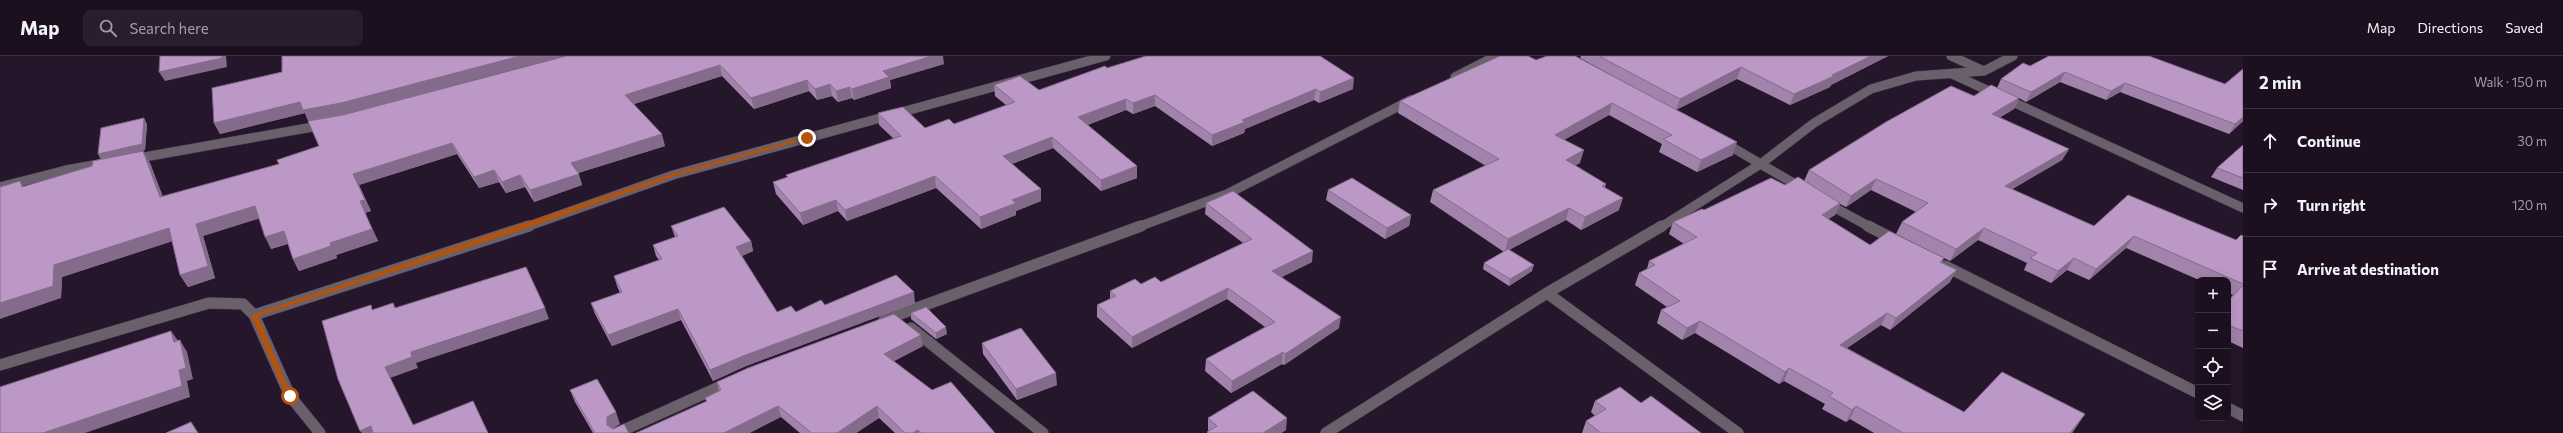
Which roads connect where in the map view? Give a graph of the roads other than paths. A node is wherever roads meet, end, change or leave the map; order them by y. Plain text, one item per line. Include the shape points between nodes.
1 (1106, 56) edge
2 (1496, 56) edge
3 (1951, 56) edge
4 (2013, 56) edge
5 (1984, 71) junction
6 (1952, 74) junction
7 (1447, 81) edge
8 (1418, 96) edge
9 (332, 124) edge
10 (1714, 137) edge
11 (127, 160) edge
12 (111, 162) edge
13 (1762, 163) junction
14 (0, 186) edge
15 (2243, 208) edge
16 (1906, 246) edge
17 (1934, 260) edge
18 (1547, 294) junction
19 (254, 315) junction
20 (896, 316) junction
21 (874, 324) edge
22 (0, 365) edge
23 (741, 376) edge
24 (2195, 391) edge
25 (2231, 410) edge
26 (2243, 416) edge
27 (320, 433) edge
28 (617, 433) edge
29 (1043, 433) edge
30 (1326, 433) edge
31 (1738, 433) edge

1 - 19 street via 673,175
2 - 7 street
3 - 5 street
4 - 5 street
5 - 6 street
6 - 13 street via 1916,76 1871,89 1814,123
6 - 15 street
8 - 20 street via 1227,194
9 - 11 street
10 - 13 street
12 - 14 street
13 - 16 street via 1850,218
13 - 18 street
17 - 24 street
18 - 30 street
18 - 31 street
19 - 22 street via 243,304 208,303
19 - 27 street via 290,396
20 - 21 street
20 - 29 street
23 - 28 street
25 - 26 street

